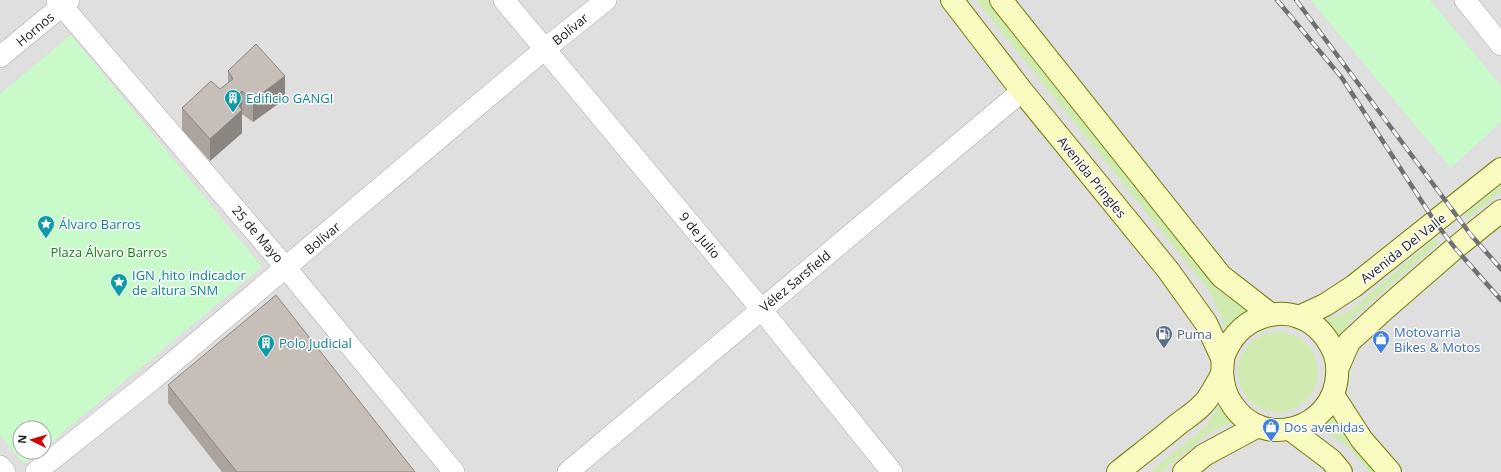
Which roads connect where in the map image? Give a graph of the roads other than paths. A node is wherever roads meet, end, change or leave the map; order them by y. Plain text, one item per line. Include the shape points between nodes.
1 (504, 0) edge
2 (606, 0) edge
3 (952, 0) edge
4 (1002, 0) edge
5 (1465, 0) edge
6 (63, 2) edge
7 (1501, 45) edge
8 (546, 48) junction
9 (0, 57) edge
10 (1022, 91) junction
11 (1501, 169) edge
12 (1501, 210) edge
13 (286, 268) junction
14 (762, 309) junction
15 (1270, 314) junction
16 (1299, 317) junction
17 (1222, 366) junction
18 (1338, 367) junction
19 (1333, 395) junction
20 (1258, 426) junction
21 (1290, 429) junction
22 (0, 466) edge
23 (5, 472) edge
24 (36, 472) edge
25 (454, 472) edge
26 (568, 472) edge
27 (892, 472) edge
28 (1118, 472) edge
29 (1184, 472) edge
30 (1341, 472) edge
31 (1390, 472) edge

1 - 8 street, 9 de Julio
2 - 8 street, Bolívar
3 - 10 main road, Avenida Pringles
4 - 15 main road via 1221,276
5 - 7 street
6 - 9 street, Hornos
6 - 13 street, 25 de Mayo
8 - 13 street, Bolívar
8 - 14 street, 9 de Julio
10 - 14 street, Vélez Sarsfield
10 - 17 main road, Avenida Pringles via 1168,270 1206,323
11 - 16 main road, Avenida Del Valle via 1354,286 1325,305
12 - 18 main road via 1454,248 1349,342
13 - 24 street, Bolívar via 152,380
13 - 25 street, 25 de Mayo
14 - 26 street, Vélez Sarsfield
14 - 27 street, 9 de Julio
15 - 16 main road
15 - 17 main road via 1254,320 1239,330 1229,344
16 - 18 main road via 1314,325 1326,336 1334,351
17 - 20 main road via 1224,390 1232,405 1243,417
17 - 28 main road via 1204,404
18 - 19 main road
19 - 21 main road via 1316,418
19 - 31 main road via 1362,440
20 - 21 main road via 1274,430
20 - 29 main road via 1204,455
21 - 30 main road via 1331,460
22 - 23 street

